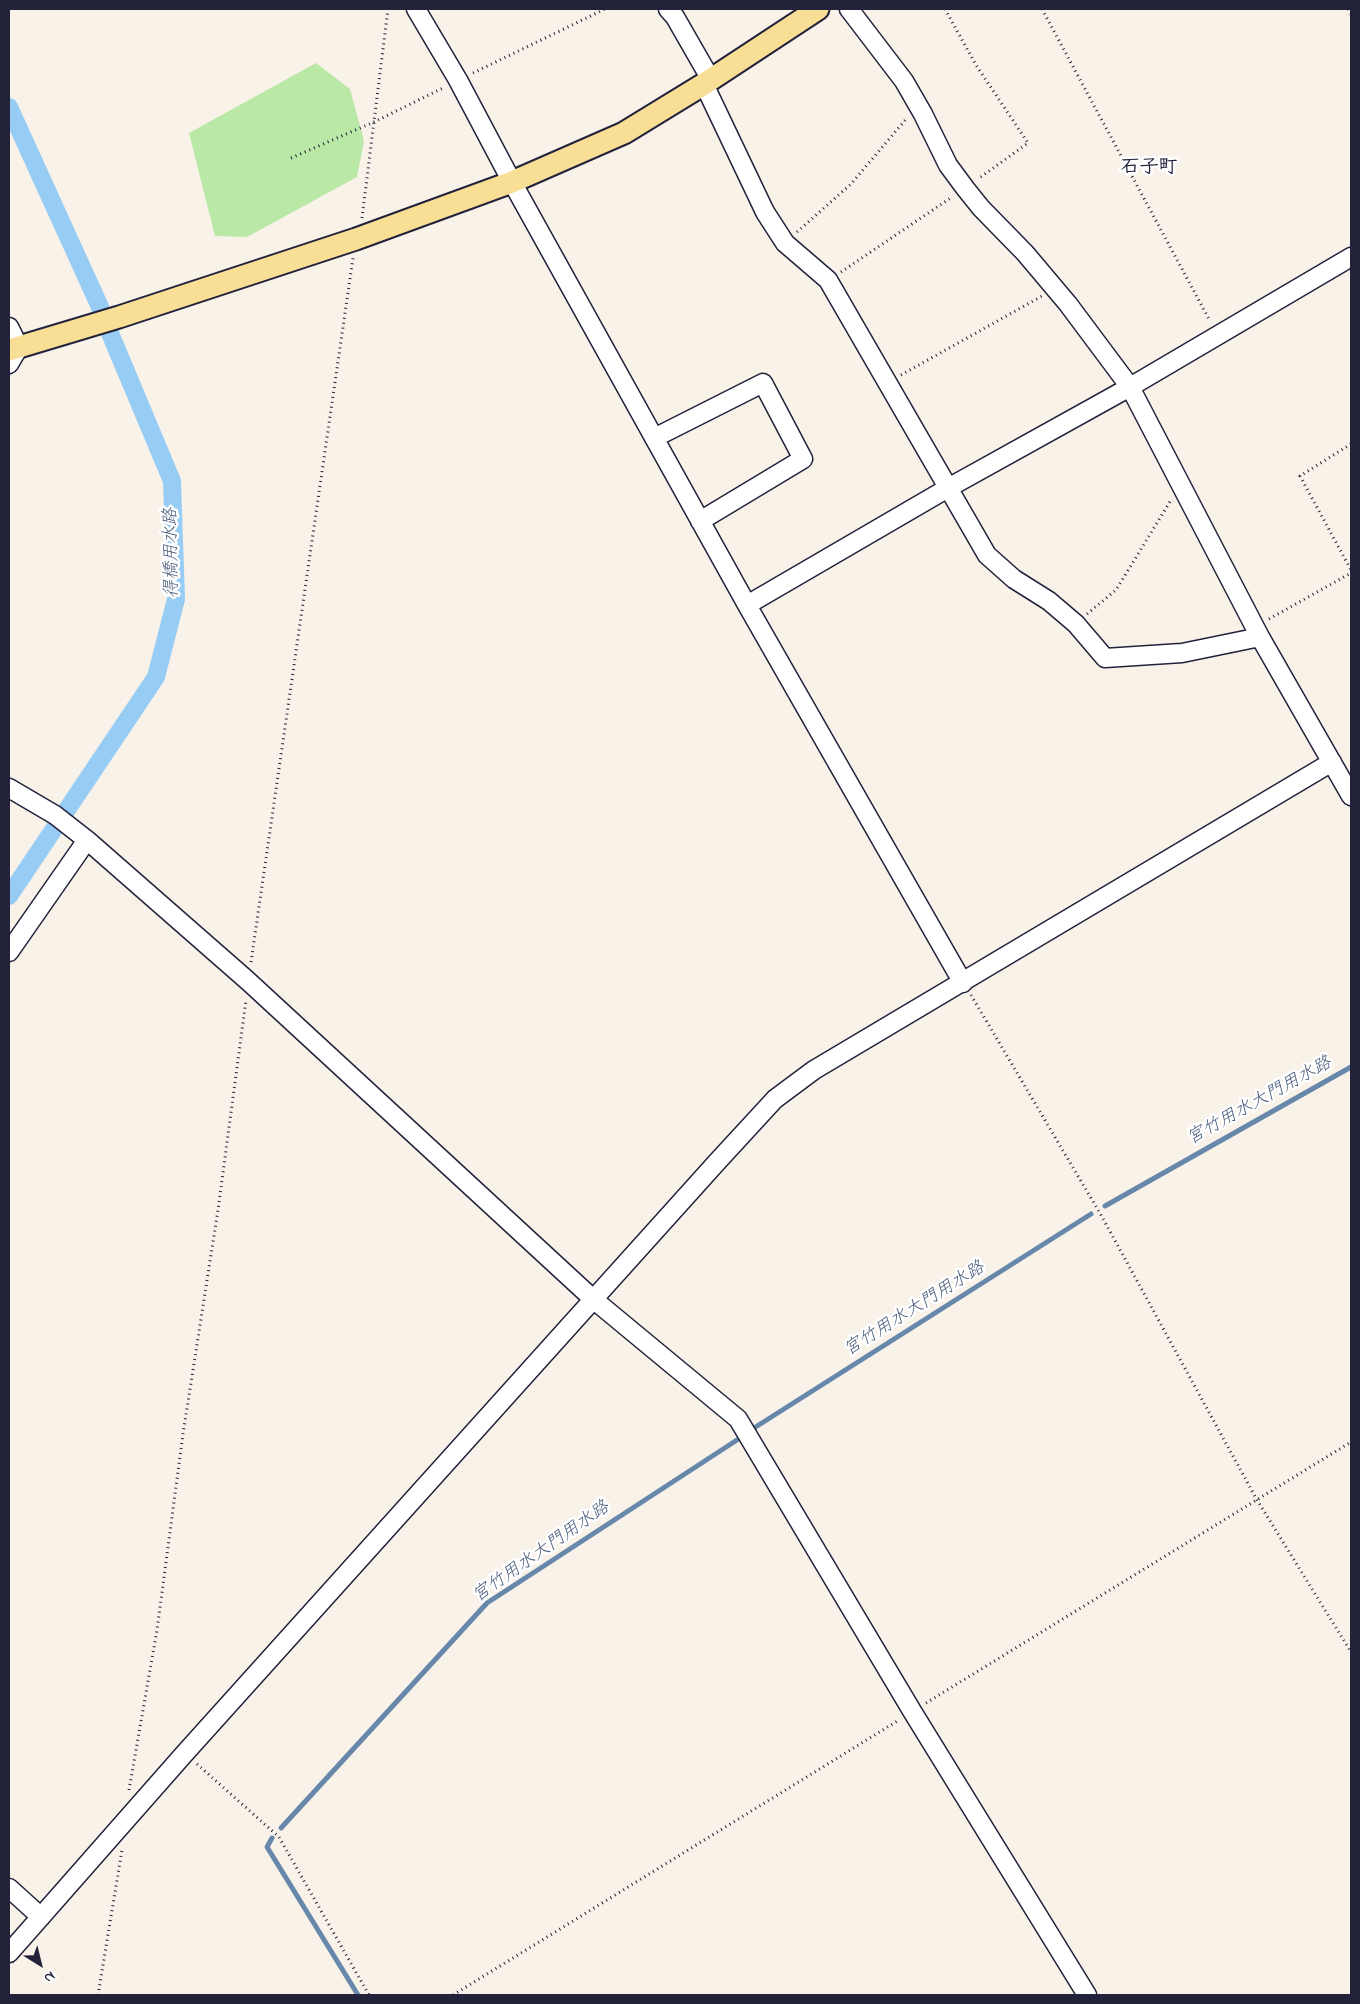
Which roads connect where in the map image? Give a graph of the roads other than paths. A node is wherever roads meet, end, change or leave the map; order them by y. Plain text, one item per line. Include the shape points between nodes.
1 (416, 9) edge
2 (818, 9) edge
3 (849, 9) edge
4 (676, 11) edge
5 (707, 81) junction
6 (512, 182) junction
7 (1351, 258) edge
8 (9, 327) edge
9 (12, 354) edge
10 (1130, 387) junction
11 (654, 438) junction
12 (948, 488) junction
13 (700, 521) junction
14 (747, 605) junction
15 (1257, 632) junction
16 (1332, 762) junction
17 (9, 788) edge
18 (1351, 796) edge
19 (87, 840) junction
20 (9, 952) edge
21 (963, 983) junction
22 (593, 1299) junction
23 (9, 1888) edge
24 (41, 1917) junction
25 (9, 1953) edge
26 (1087, 1995) edge

1 - 6 street
2 - 5 main road
3 - 10 street via 904,81 948,165 965,188 1055,288
4 - 5 street
5 - 6 main road via 624,133
5 - 12 street via 765,212 785,243 828,280
6 - 9 main road via 356,239
6 - 11 street
7 - 10 street
8 - 9 street
10 - 12 street
10 - 15 street
11 - 13 street
11 - 13 street via 763,383 803,459
12 - 14 street
12 - 15 street via 987,555 1076,624 1105,658 1182,653
13 - 14 street
14 - 21 street
15 - 16 street
16 - 18 street
16 - 21 street
17 - 19 street via 55,815
19 - 20 street
19 - 22 street via 248,981
21 - 22 street via 814,1070 775,1099
22 - 24 street
22 - 26 street via 738,1419 912,1712
23 - 24 street
24 - 25 street

